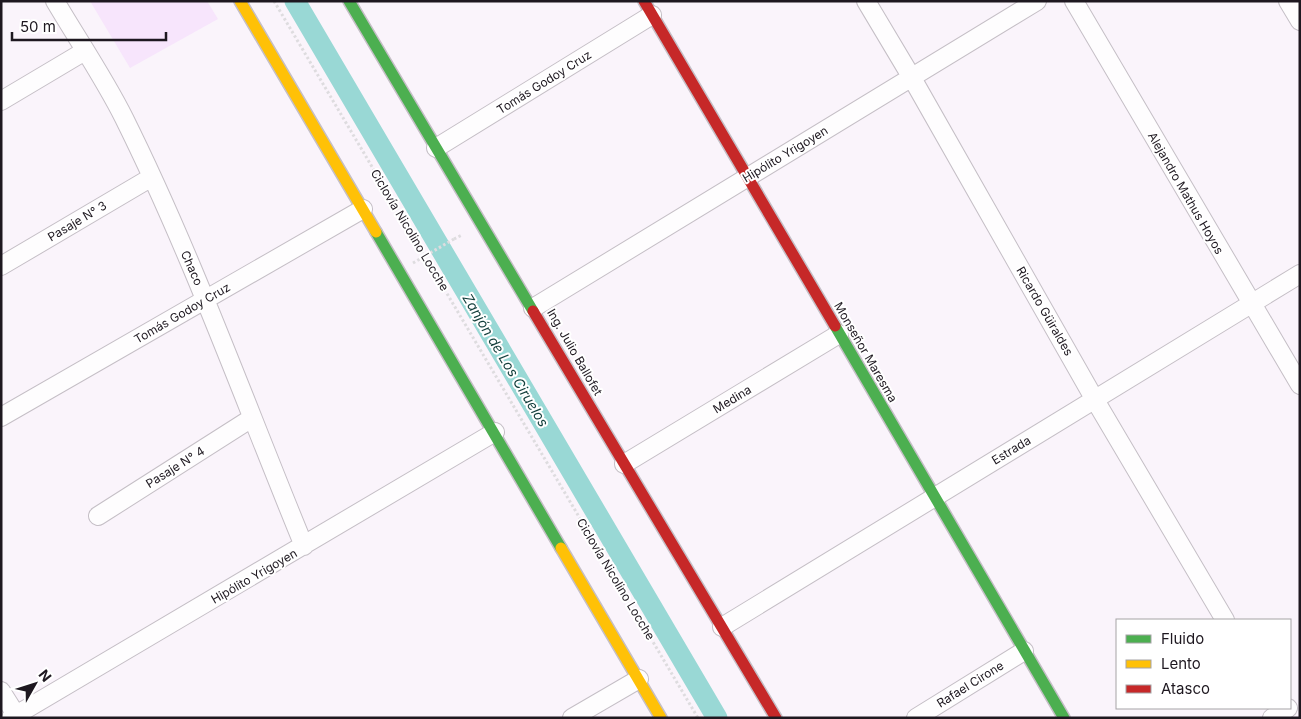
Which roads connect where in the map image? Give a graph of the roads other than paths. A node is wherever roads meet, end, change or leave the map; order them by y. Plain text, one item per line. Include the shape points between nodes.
1 (55, 1) edge
2 (240, 1) edge
3 (349, 1) edge
4 (866, 1) edge
5 (1038, 1) edge
6 (1074, 1) edge
7 (1288, 1) edge
8 (648, 8) edge
9 (1300, 21) edge
10 (85, 51) junction
11 (912, 78) junction
12 (1, 101) edge
13 (436, 148) junction
14 (152, 177) junction
15 (748, 177) junction
16 (362, 209) junction
17 (1, 266) edge
18 (1300, 274) edge
19 (205, 299) junction
20 (1251, 305) junction
21 (533, 308) junction
22 (839, 334) junction
23 (1300, 385) edge
24 (1095, 400) junction
25 (1, 417) edge
26 (252, 418) junction
27 (495, 432) junction
28 (624, 464) junction
29 (934, 496) junction
30 (98, 516) dead end
31 (304, 546) junction
32 (1224, 619) edge
33 (722, 627) junction
34 (1024, 651) junction
35 (639, 679) junction
36 (1, 692) edge
37 (15, 717) edge
38 (572, 718) edge
39 (661, 718) edge
40 (776, 718) edge
41 (916, 718) edge
42 (1064, 718) edge

1 - 10 street, Chaco
2 - 16 street
3 - 13 street, Ing. Julio Ballofet
4 - 11 street, Ricardo Güiraldes
5 - 11 street, Hipólito Yrigoyen
6 - 20 street, Alejandro Mathus Hoyos
7 - 9 street
8 - 13 street, Tomás Godoy Cruz
8 - 15 street, Monseñor Maresma
10 - 12 street
10 - 14 street, Chaco via 124,116
11 - 15 street, Hipólito Yrigoyen
11 - 24 street, Ricardo Güiraldes
13 - 21 street, Ing. Julio Ballofet
14 - 17 street, Pasaje N° 3
14 - 19 street, Chaco
15 - 21 street, Hipólito Yrigoyen
15 - 22 street, Monseñor Maresma
16 - 19 street, Tomás Godoy Cruz
16 - 27 street
18 - 20 street, Estrada
19 - 25 street, Tomás Godoy Cruz
19 - 26 street, Chaco
20 - 23 street, Alejandro Mathus Hoyos
20 - 24 street, Estrada
21 - 28 street, Ing. Julio Ballofet
22 - 28 street, Medina
22 - 29 street, Monseñor Maresma
24 - 29 street, Estrada
24 - 32 street, Ricardo Güiraldes
26 - 30 street, Pasaje N° 4
26 - 31 street, Chaco
27 - 31 street, Hipólito Yrigoyen
27 - 35 street
28 - 33 street, Ing. Julio Ballofet
29 - 33 street, Estrada
29 - 34 street, Monseñor Maresma
31 - 37 street, Hipólito Yrigoyen
33 - 40 street, Ing. Julio Ballofet
34 - 41 street, Rafael Cirone
34 - 42 street, Monseñor Maresma
35 - 38 street
35 - 39 street
36 - 37 street

